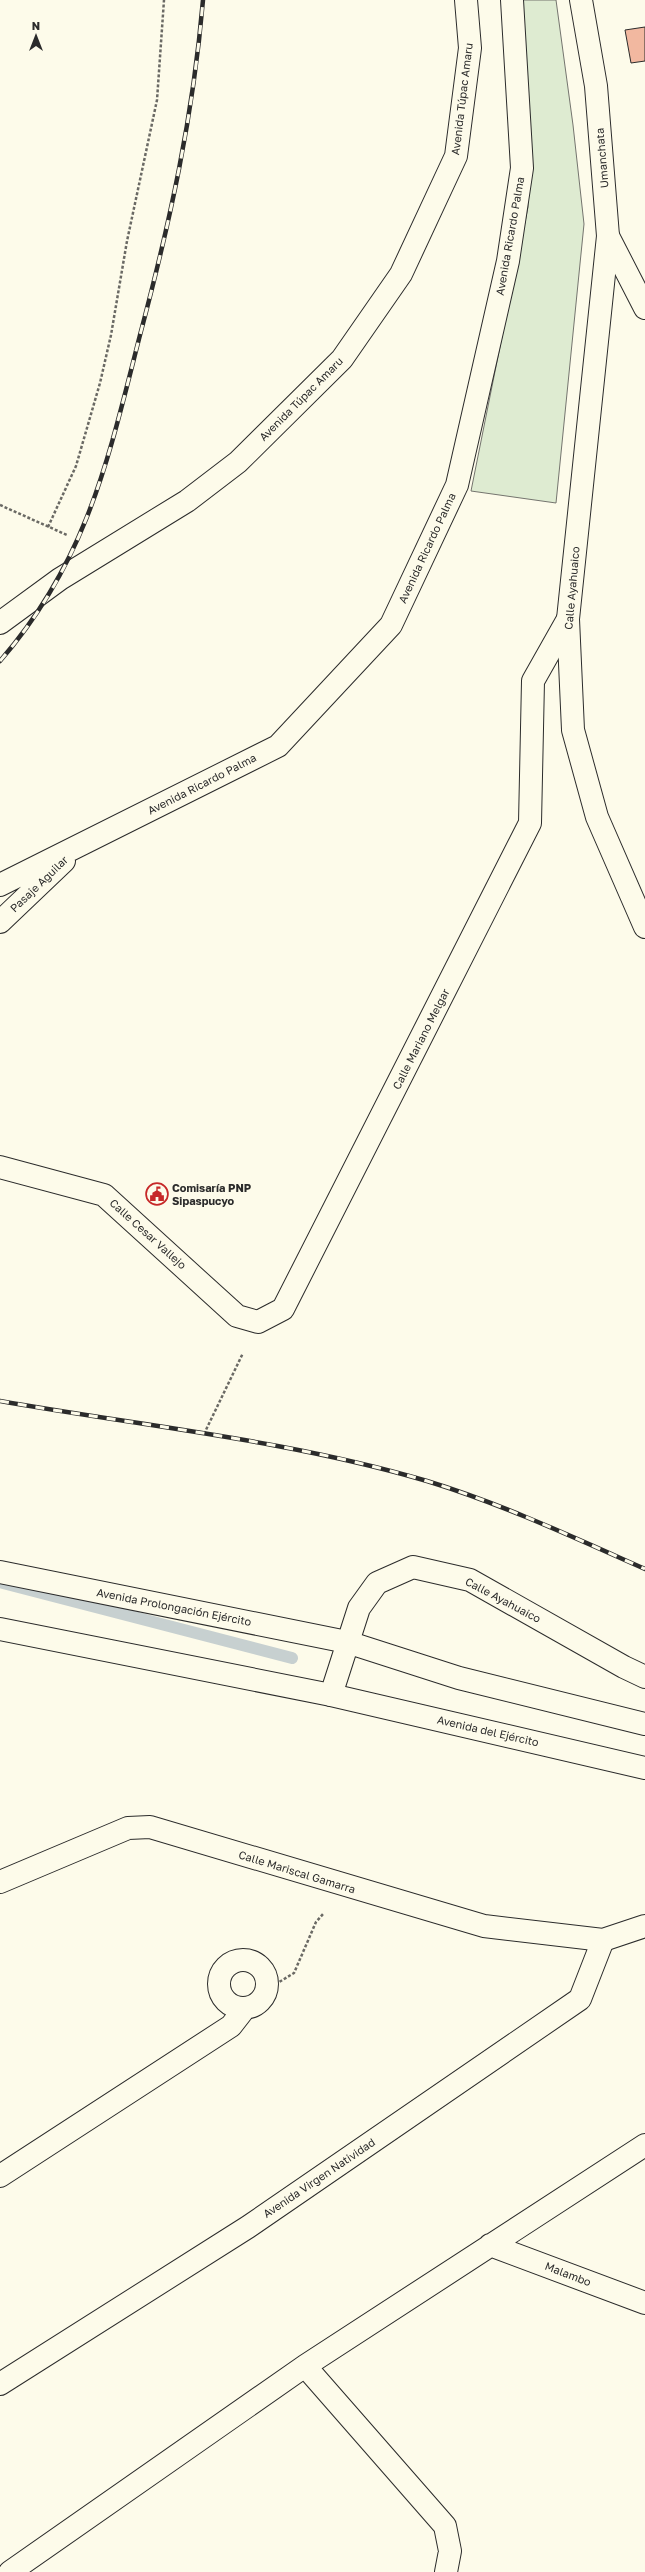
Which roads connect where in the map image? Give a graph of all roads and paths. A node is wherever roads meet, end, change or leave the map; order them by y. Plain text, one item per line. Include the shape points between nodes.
1 (164, 0) edge
2 (466, 0) edge
3 (512, 0) edge
4 (581, 0) edge
5 (608, 236) junction
6 (645, 308) edge
7 (0, 505) edge
8 (48, 526) junction
9 (70, 537) dead end
10 (568, 619) junction
11 (0, 622) edge
12 (79, 846) junction
13 (0, 885) edge
14 (0, 922) edge
15 (645, 928) edge
16 (0, 1167) edge
17 (258, 1322) junction
18 (204, 1434) dead end
19 (0, 1572) edge
20 (0, 1629) edge
21 (347, 1642) junction
22 (645, 1677) edge
23 (331, 1695) junction
24 (645, 1724) edge
25 (645, 1768) edge
26 (0, 1882) edge
27 (344, 1886) junction
28 (645, 1926) edge
29 (603, 1940) junction
30 (267, 1989) junction
31 (245, 2008) junction
32 (645, 2145) edge
33 (0, 2176) edge
34 (490, 2245) junction
35 (645, 2303) edge
36 (305, 2366) junction
37 (0, 2384) edge
38 (10, 2572) edge
39 (446, 2572) edge

1 - 8 path via 157,100 127,241 111,335 76,466
2 - 11 street, Avenida Túpac Amaru via 470,48 456,156 401,274 342,359 238,462 187,501 60,579
3 - 12 street, Avenida Ricardo Palma via 522,168 508,261 457,486 391,625 278,746
4 - 5 street, Umanchata via 596,86
5 - 6 street, Umanchata
5 - 10 street, Calle Ayahuaico
7 - 8 path
8 - 9 path
10 - 15 street, Calle Ayahuaico via 572,730 597,817
10 - 17 street, Calle Mariano Melgar via 533,681 530,823 283,1309
12 - 13 street, Avenida Ricardo Palma
12 - 14 street, Pasaje Aguilar
16 - 17 street, Calle Cesar Vallejo via 104,1195 238,1316
17 - 18 path
19 - 21 street, Avenida Prolongación Ejército
20 - 23 street
21 - 22 street, Calle Ayahuaico via 359,1608 377,1583 413,1568 470,1580
21 - 23 street, Calle Ayahuaico
21 - 24 street via 459,1678
23 - 25 street, Avenida del Ejército
26 - 27 street, Calle Mariscal Gamarra via 128,1828 150,1827
27 - 29 street, Calle Mariscal Gamarra via 484,1926
27 - 30 path via 316,1922 294,1973
28 - 29 street
29 - 37 street, Avenida Virgen Natividad via 580,1999 248,2227
30 - 31 street via 260,2002
30 - 31 street via 266,1974 256,1963 240,1960 226,1967 219,1982 223,1998 230,2004
31 - 33 street via 232,2026
32 - 34 street
34 - 35 street, Malambo
34 - 36 street
36 - 38 street
36 - 39 street via 445,2526 450,2551

